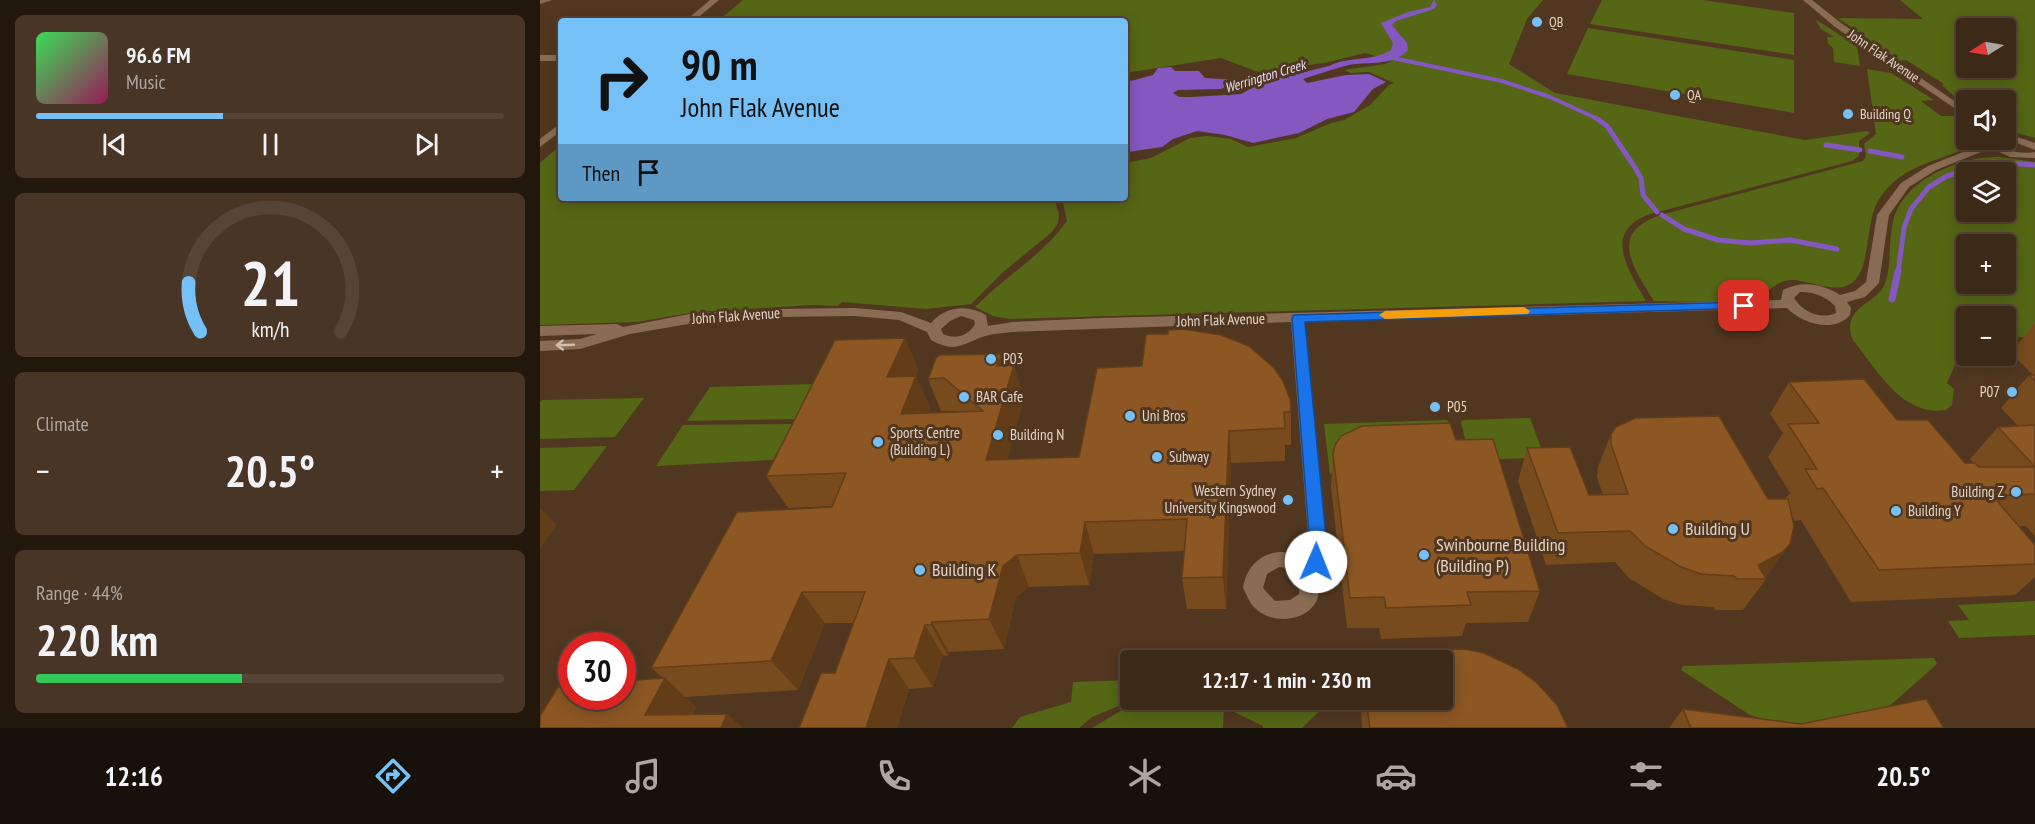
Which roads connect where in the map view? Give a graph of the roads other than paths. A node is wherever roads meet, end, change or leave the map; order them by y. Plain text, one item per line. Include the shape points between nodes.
1 (548, 0) edge
2 (715, 0) edge
3 (1807, 0) edge
4 (540, 2) edge
5 (693, 18) edge
6 (540, 58) edge
7 (558, 58) edge
8 (1956, 106) edge
9 (558, 129) edge
10 (2030, 141) edge
11 (540, 144) edge
12 (2035, 147) edge
13 (1978, 150) edge
14 (2003, 150) edge
15 (2006, 152) junction
16 (1972, 154) junction
17 (2035, 155) edge
18 (1838, 300) junction
19 (1790, 304) junction
20 (947, 316) junction
21 (1298, 318) junction
22 (914, 320) junction
23 (980, 326) junction
24 (934, 329) junction
25 (629, 330) junction
26 (540, 331) edge
27 (540, 345) edge
28 (1310, 574) dead end

1 - 4 street
2 - 5 street
3 - 8 street, John Flak Avenue
6 - 7 street
9 - 11 street
10 - 12 street
13 - 16 street
14 - 15 street
15 - 16 street
15 - 17 street
16 - 18 street via 1923,172 1900,190 1883,215 1872,283 1860,294
18 - 19 street via 1818,290 1797,288 1787,295
18 - 19 street via 1844,312 1835,320 1810,317
19 - 21 street, John Flak Avenue
20 - 22 street, John Flak Avenue
20 - 23 street, John Flak Avenue via 976,314
20 - 24 street
21 - 23 street, John Flak Avenue
21 - 28 street via 1318,547
22 - 24 street, John Flak Avenue
22 - 25 street, John Flak Avenue via 855,312 795,312 694,318
23 - 24 street, John Flak Avenue via 966,340 947,342 936,338
25 - 26 street, John Flak Avenue
25 -> 27 street, John Flak Avenue via 580,344

